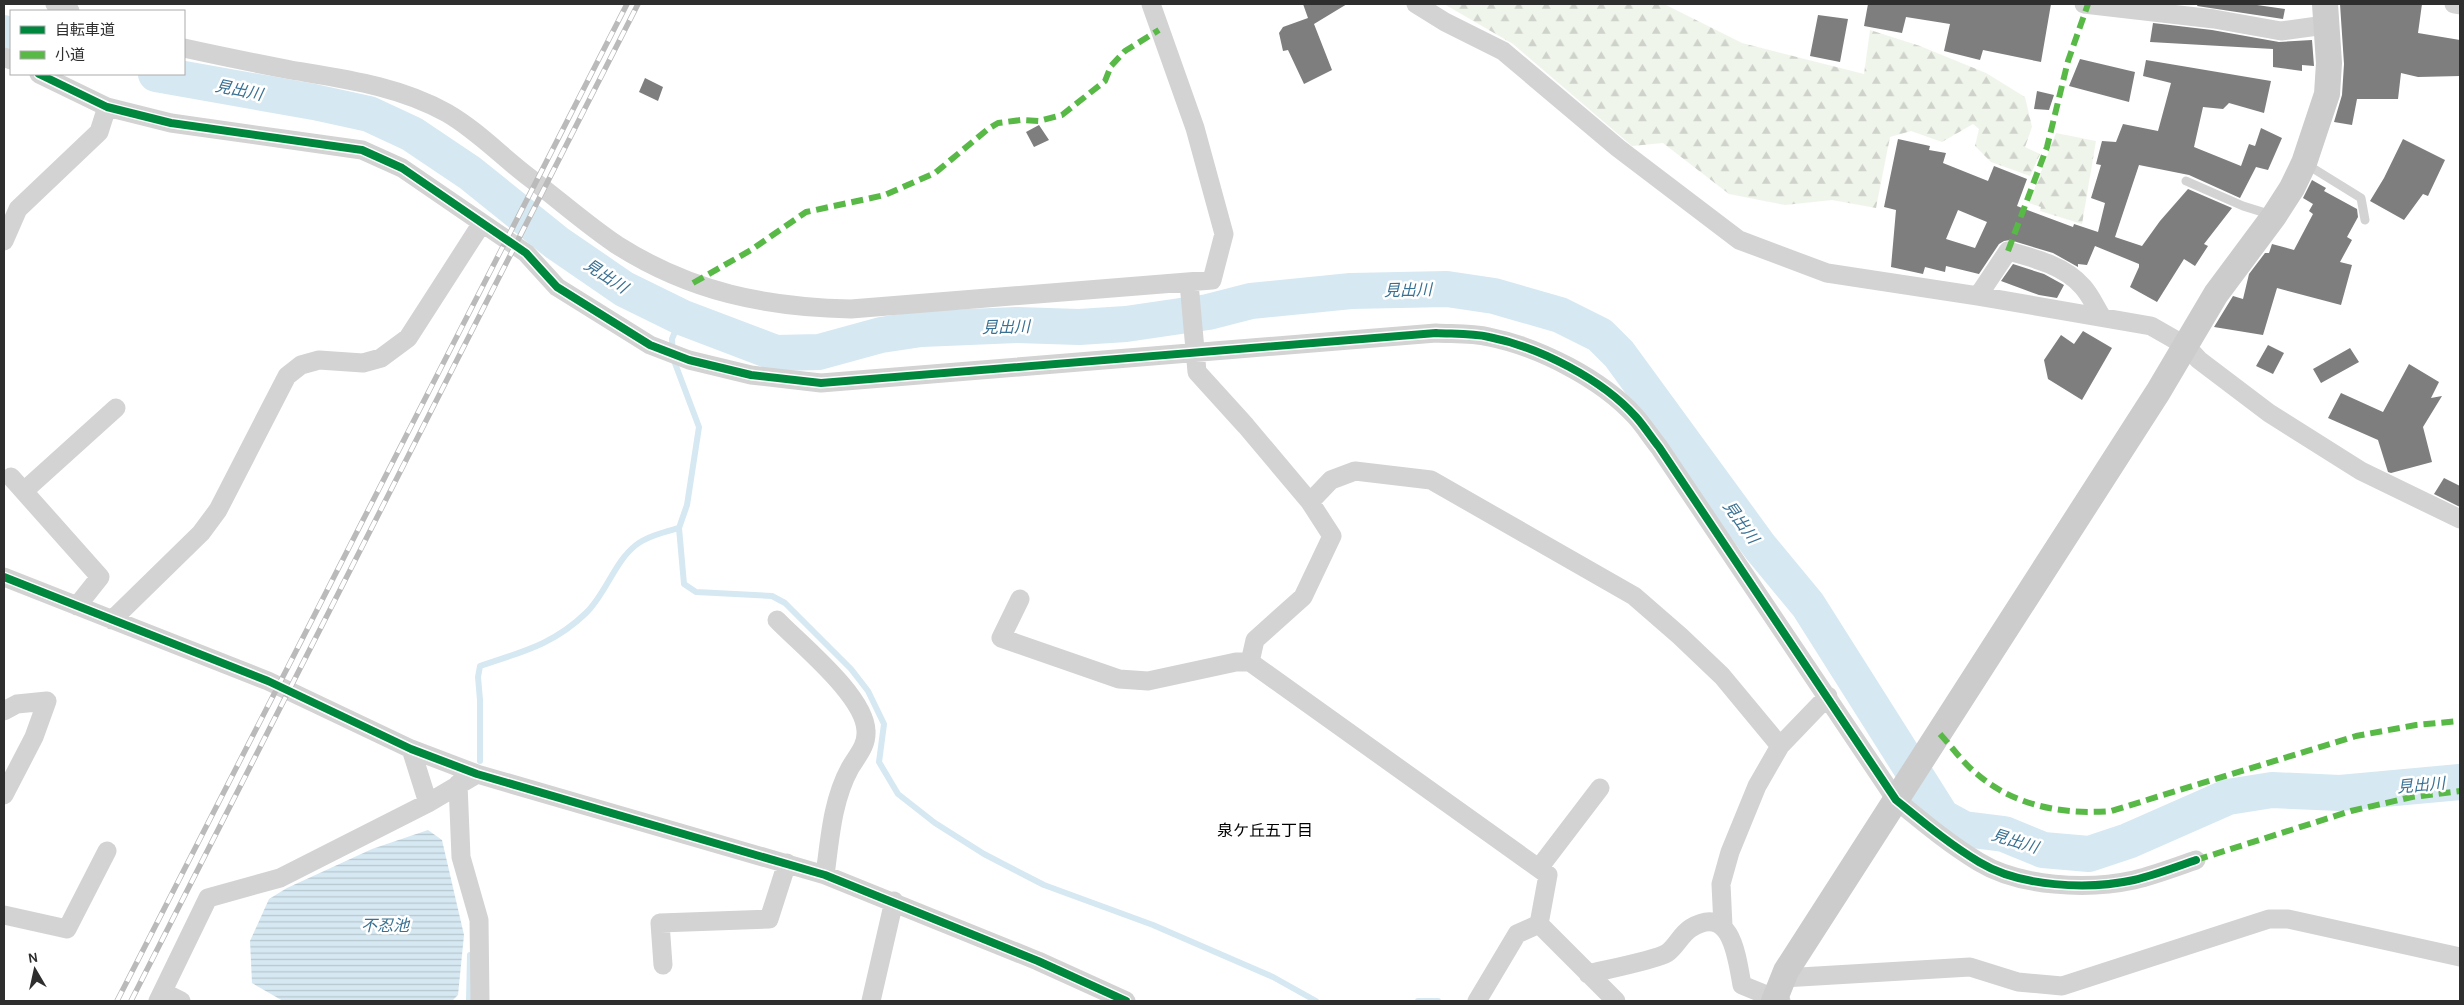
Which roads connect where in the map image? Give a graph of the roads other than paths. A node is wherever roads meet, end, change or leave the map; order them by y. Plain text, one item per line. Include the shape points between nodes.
1 (55, 4) edge
2 (1151, 4) edge
3 (1416, 4) edge
4 (2087, 4) edge
5 (2454, 4) edge
6 (2460, 5) edge
7 (68, 10) edge
8 (2325, 14) edge
9 (185, 48) edge
10 (41, 75) edge
11 (107, 107) junction
12 (2304, 163) junction
13 (2186, 181) dead end
14 (2274, 216) junction
15 (2365, 220) dead end
16 (482, 223) junction
17 (4, 241) edge
18 (1189, 283) junction
19 (1978, 296) junction
20 (2102, 317) junction
21 (2186, 346) junction
22 (1195, 354) junction
23 (116, 408) dead end
24 (1310, 502) junction
25 (2460, 519) edge
26 (4, 577) edge
27 (1020, 600) dead end
28 (77, 606) junction
29 (112, 620) junction
30 (777, 620) dead end
31 (1250, 662) junction
32 (1828, 696) junction
33 (4, 711) edge
34 (1780, 746) junction
35 (411, 749) junction
36 (477, 774) junction
37 (458, 784) junction
38 (1600, 788) dead end
39 (4, 794) edge
40 (1896, 800) junction
41 (428, 803) junction
42 (107, 851) dead end
43 (2196, 860) dead end
44 (788, 863) junction
45 (1539, 868) junction
46 (825, 875) junction
47 (894, 901) junction
48 (4, 915) edge
49 (1539, 924) junction
50 (1723, 926) junction
51 (2460, 957) edge
52 (663, 965) dead end
53 (1588, 974) junction
54 (1778, 995) edge
55 (161, 997) edge
56 (181, 1001) edge
57 (480, 1001) edge
58 (871, 1001) edge
59 (1126, 1001) edge
60 (1477, 1001) edge
61 (1616, 1001) edge

1 - 7 street
2 - 18 street via 1195,128 1224,234 1212,280
3 - 19 street via 1444,22 1503,51 1618,148 1739,240 1827,273
4 - 8 street via 2214,19 2280,31
5 - 6 street
8 - 12 street via 2329,63 2327,94
9 - 18 street via 368,83 407,95 447,113 484,138 525,174 617,244 672,274 706,288 774,303 851,309
10 - 11 street
11 - 16 street via 171,122 362,150 402,168
11 - 17 street via 99,132 18,209
12 - 14 street
12 - 15 lane via 2361,198
13 - 14 lane
14 - 21 street via 2216,294
16 - 22 street via 526,253 557,287 650,345 689,360 751,375 821,383
16 - 29 street via 408,338 381,358 362,363 319,360 301,365 287,376 218,510 201,533
18 - 22 street
19 - 20 street
19 - 20 street via 2008,251 2040,259 2068,274 2083,287
20 - 21 street via 2151,326
21 - 25 street via 2199,360 2269,413 2361,470
21 - 40 street
22 - 24 street via 1198,372
22 - 32 street via 1436,333 1488,336 1530,348 1560,363 1604,389 1635,416
23 - 28 street via 18,484 100,577
24 - 31 street via 1332,536 1303,597 1255,640
24 - 34 street via 1331,480 1355,471 1431,480 1634,596 1722,676
26 - 28 street
27 - 31 street via 1001,638 1119,679 1148,681 1236,662
28 - 29 street
29 - 35 street via 268,681
30 - 46 street via 844,687 860,709 866,730 863,747 837,797
31 - 45 street
32 - 34 street
32 - 40 street
33 - 39 street via 17,704 46,701 34,737
34 - 50 street via 1757,786 1730,852 1721,884
35 - 36 street
35 - 41 street
36 - 37 street
36 - 44 street
37 - 41 street
37 - 57 street via 461,857 479,920
38 - 45 street
40 - 43 street via 1980,863 2003,873 2066,886 2134,880
40 - 54 street
41 - 55 street via 280,878 208,898
42 - 48 street via 66,929
44 - 46 street
44 - 52 street via 769,919 660,923
45 - 49 street via 1548,875
46 - 47 street
47 - 58 street
47 - 59 street
49 - 53 street
49 - 60 street via 1517,934
50 - 53 street via 1709,921 1700,924 1690,928 1666,954
50 - 54 street via 1734,943 1742,985
51 - 54 street via 2288,919 2269,919 2062,986 2018,982 1970,967
53 - 61 street
55 - 56 street

